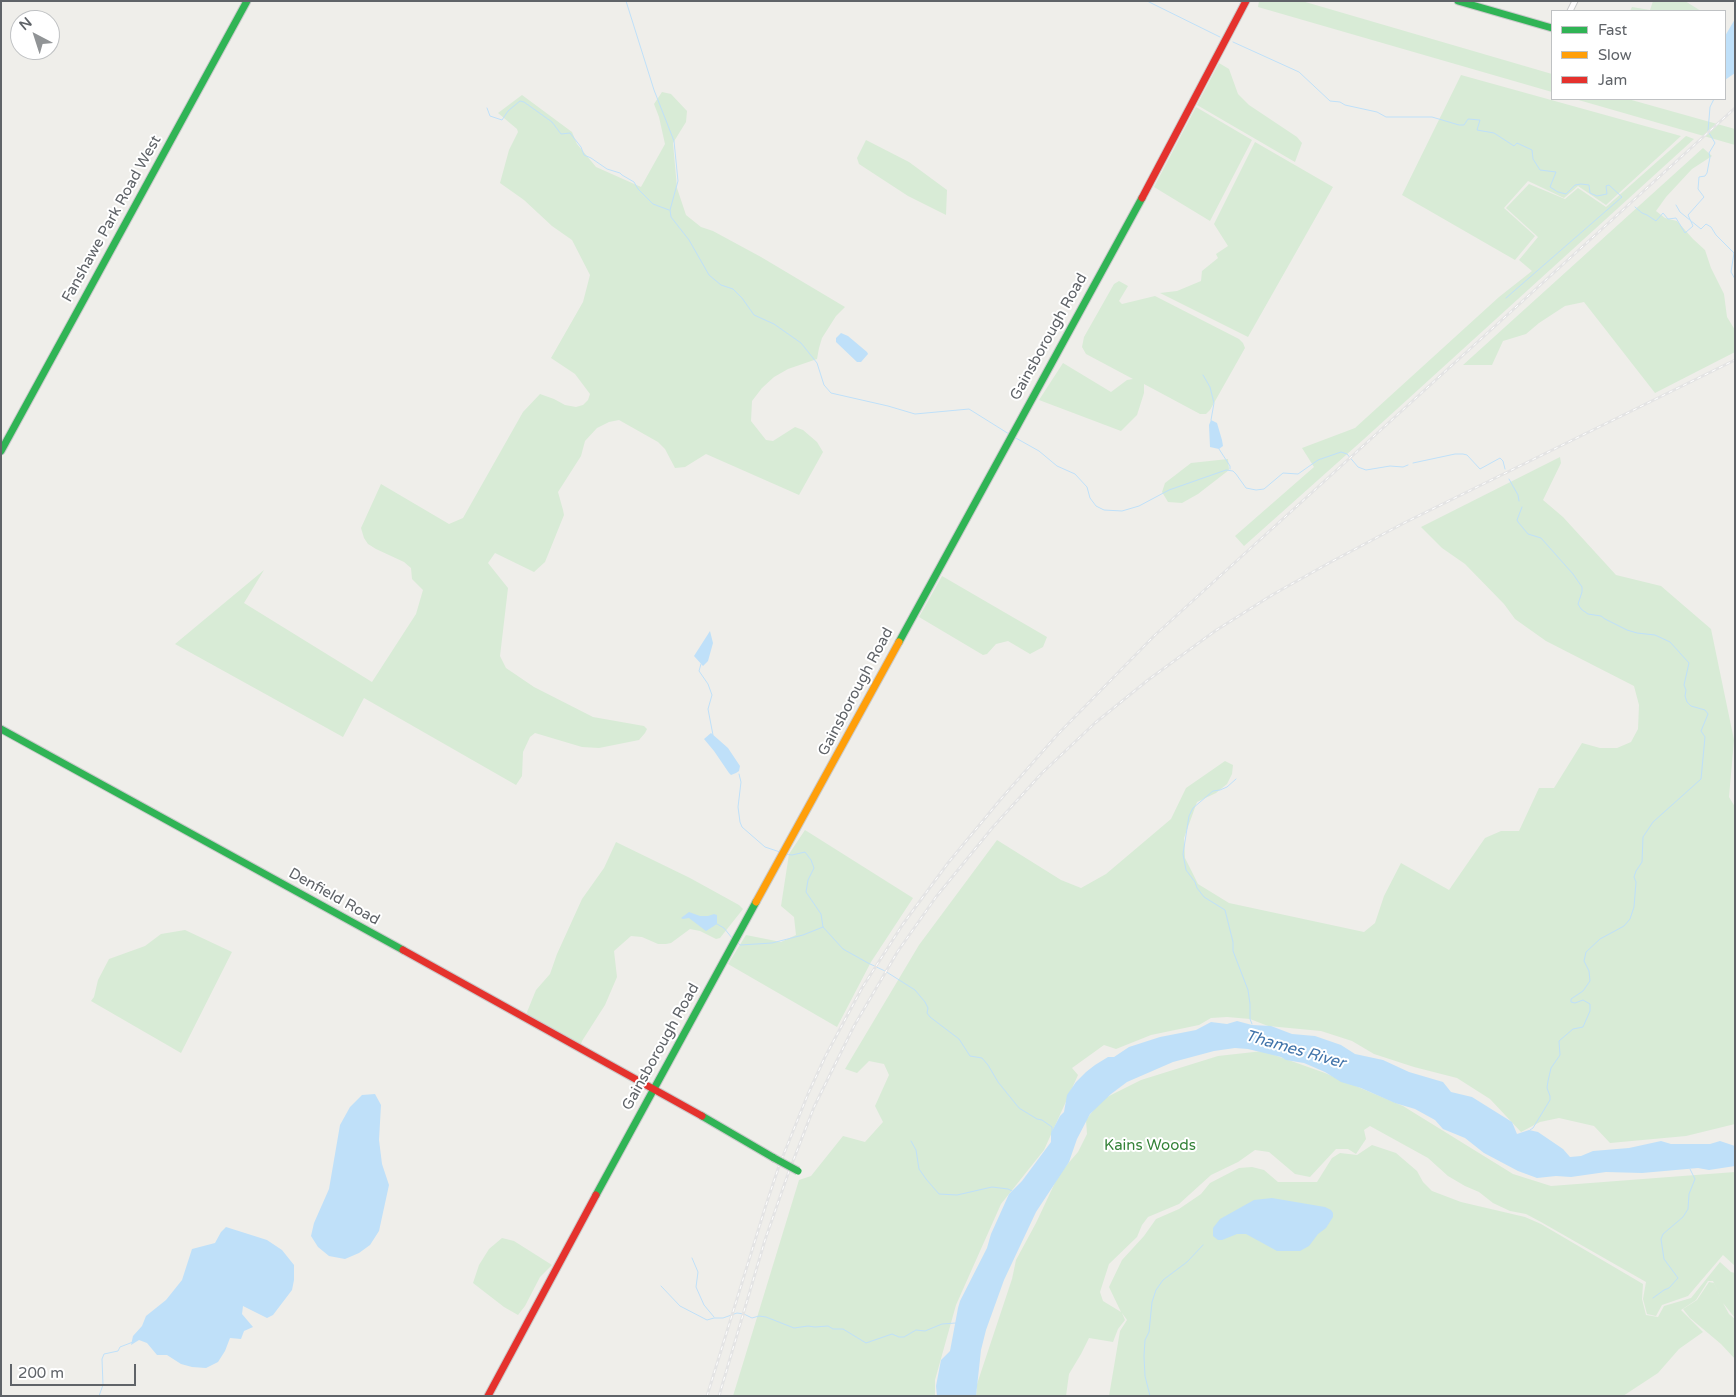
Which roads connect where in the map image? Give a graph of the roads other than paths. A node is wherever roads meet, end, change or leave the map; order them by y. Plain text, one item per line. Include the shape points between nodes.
1 (247, 1) edge
2 (1246, 1) edge
3 (1458, 1) edge
4 (1551, 28) edge
5 (1, 451) edge
6 (1, 729) edge
7 (654, 1088) junction
8 (802, 1173) dead end
9 (488, 1396) edge

1 - 5 main road, Fanshawe Park Road West
2 - 7 main road, Gainsborough Road
3 - 4 main road
6 - 7 main road, Denfield Road
7 - 8 main road, Denfield Road, bridge
7 - 9 main road, Gainsborough Road

